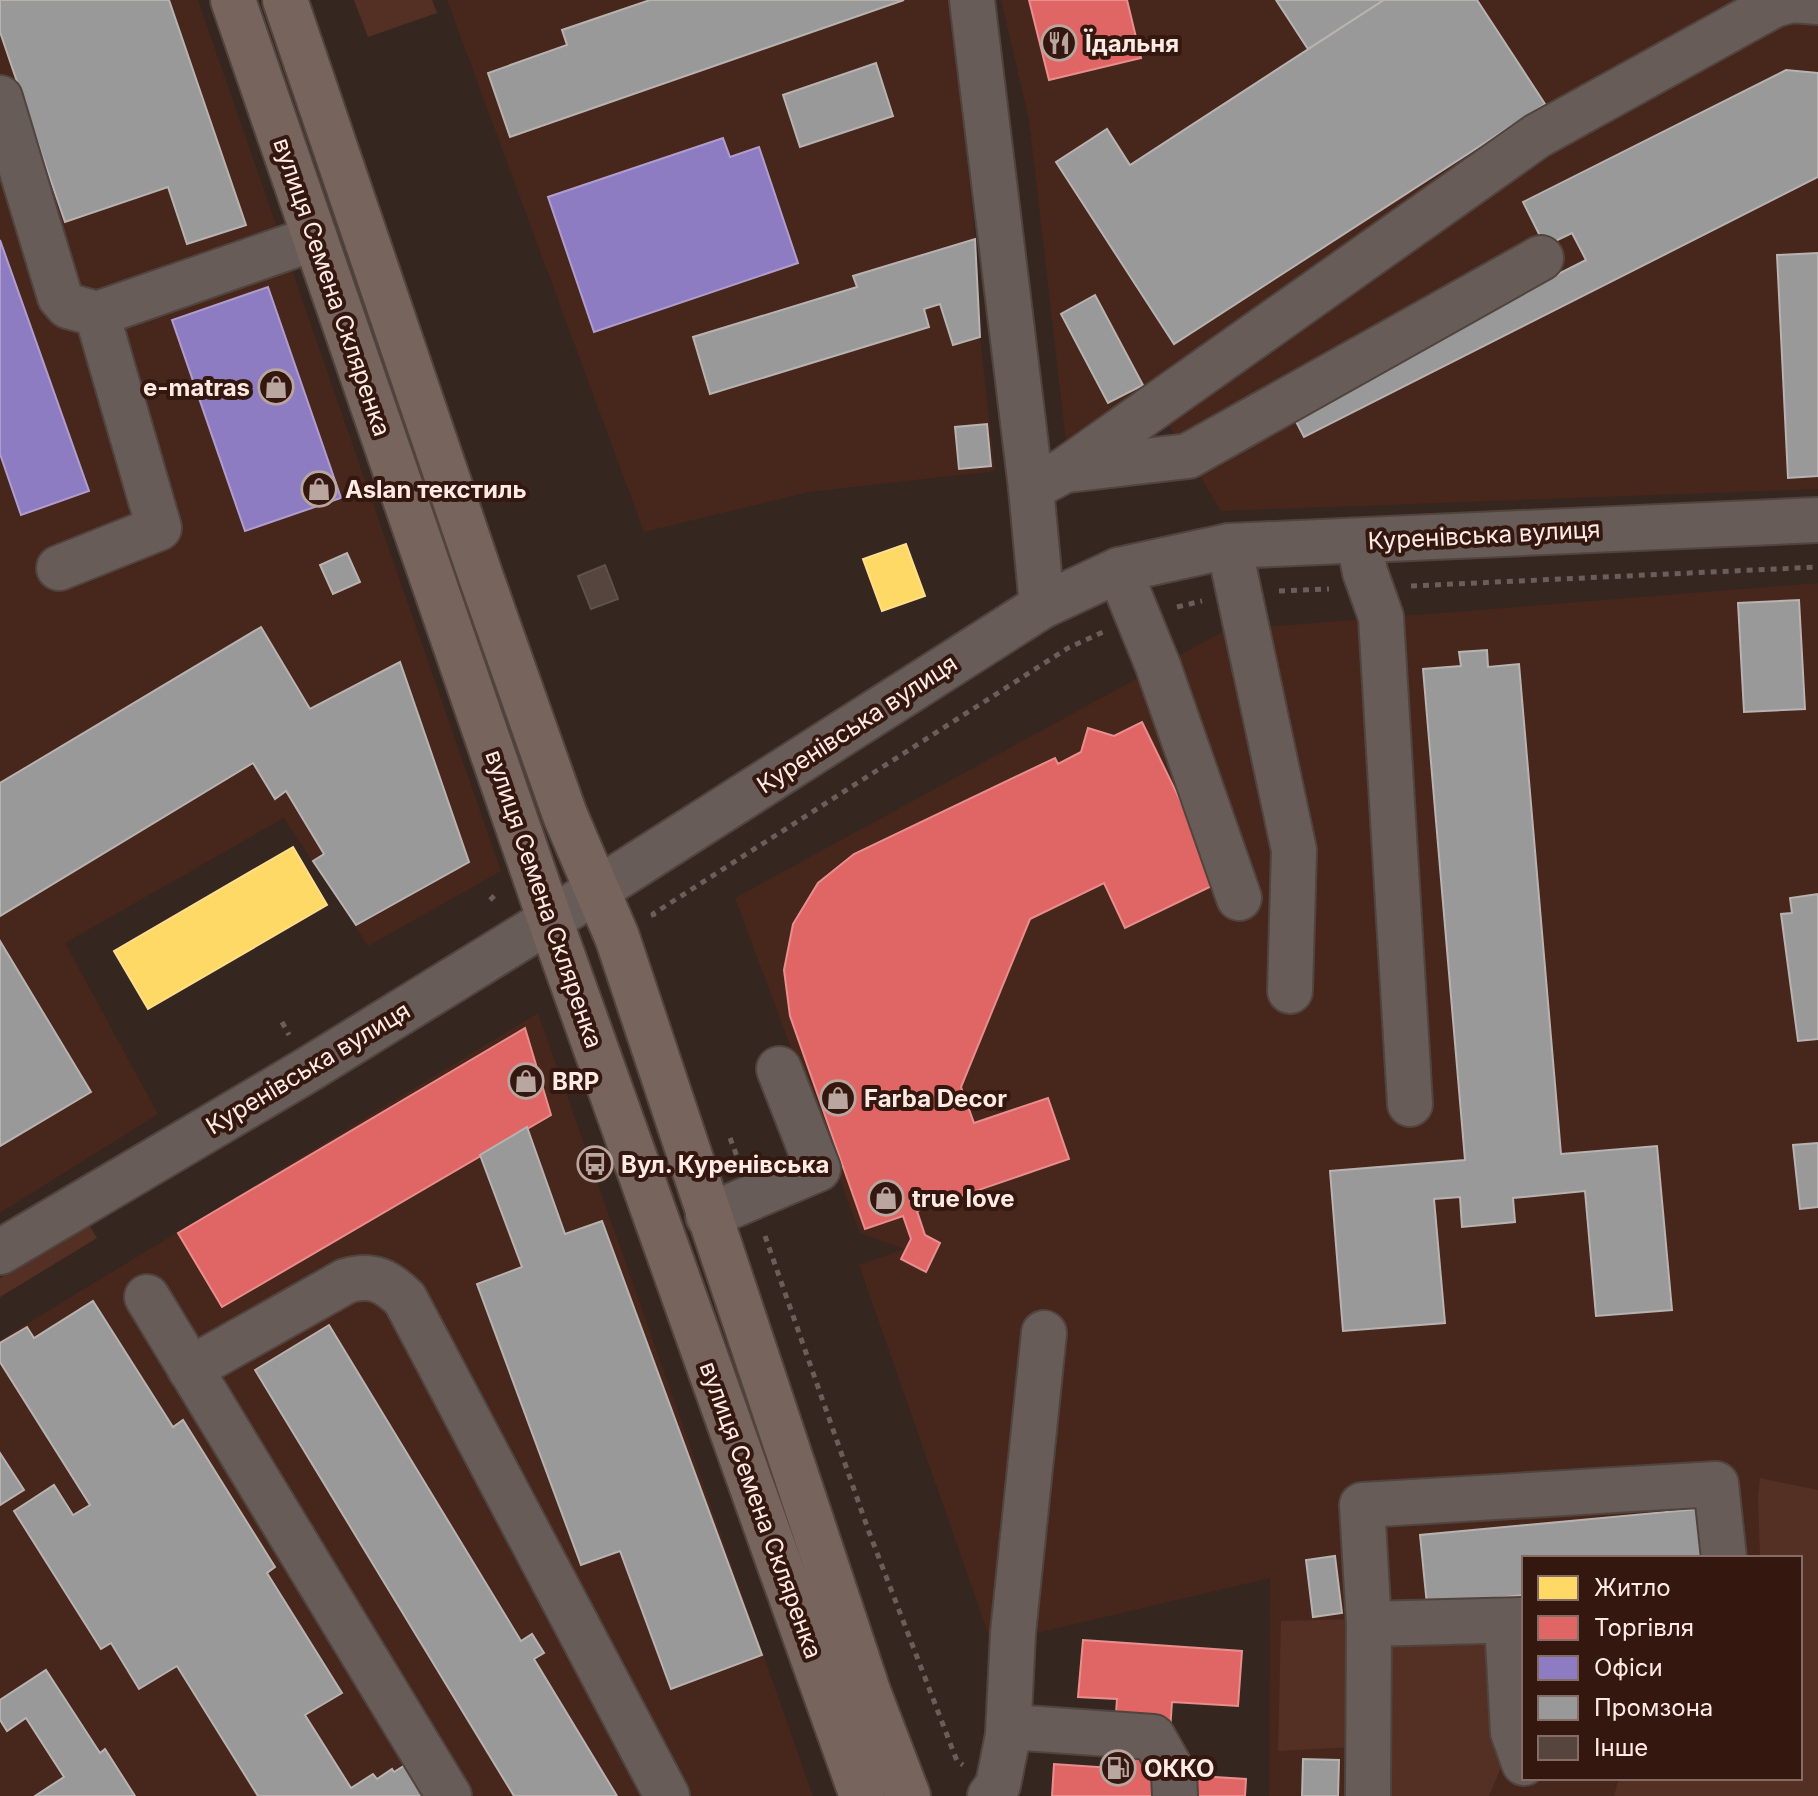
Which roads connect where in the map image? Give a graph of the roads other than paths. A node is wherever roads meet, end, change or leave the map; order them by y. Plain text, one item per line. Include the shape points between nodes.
1 (233, 0) edge
2 (285, 0) edge
3 (972, 0) edge
4 (1818, 2) edge
5 (0, 98) edge
6 (315, 238) junction
7 (1541, 258) dead end
8 (97, 314) junction
9 (1048, 479) junction
10 (1818, 520) edge
11 (1359, 541) junction
12 (1229, 546) junction
13 (59, 568) dead end
14 (1119, 570) junction
15 (1042, 606) junction
16 (597, 891) junction
17 (1239, 898) dead end
18 (550, 920) junction
19 (1290, 991) dead end
20 (779, 1069) dead end
21 (1410, 1104) dead end
22 (708, 1216) junction
23 (0, 1252) edge
24 (147, 1297) dead end
25 (1044, 1333) dead end
26 (190, 1369) junction
27 (1724, 1556) edge
28 (1516, 1621) edge
29 (1369, 1624) junction
30 (1008, 1735) junction
31 (1522, 1758) edge
32 (1522, 1768) edge
33 (994, 1790) edge
34 (449, 1796) edge
35 (667, 1796) edge
36 (862, 1796) edge
37 (908, 1796) edge
38 (1175, 1796) edge
39 (1368, 1796) edge
40 (1508, 1796) edge

1 - 6 main road, вулиця Семена Скляренка
2 - 16 main road, вулиця Семена Скляренка via 481,577
3 - 9 street
4 - 9 street via 1774,5 1537,136
5 - 8 street via 60,297 68,306
6 - 8 street
6 - 18 main road, вулиця Семена Скляренка
7 - 9 street via 1188,456
8 - 13 street via 159,528
9 - 15 street
10 - 11 street, Куренівська вулиця
11 - 12 street, Куренівська вулиця
11 - 21 street via 1381,617
12 - 14 street, Куренівська вулиця
12 - 19 street via 1294,850
14 - 15 street, Куренівська вулиця
14 - 17 street
15 - 16 street, Куренівська вулиця
16 - 18 street, Куренівська вулиця
16 - 22 main road, вулиця Семена Скляренка via 617,937
18 - 23 street, Куренівська вулиця
18 - 36 main road, вулиця Семена Скляренка
20 - 22 street via 818,1169
22 - 37 main road, вулиця Семена Скляренка
24 - 26 street
25 - 30 street via 1013,1633
26 - 34 street
26 - 35 street via 346,1281 376,1278 391,1285 405,1299
27 - 29 street via 1716,1484 1362,1505
28 - 29 street
28 - 31 street via 1513,1732
29 - 39 street
30 - 33 street
30 - 38 street via 1025,1728 1153,1737 1174,1774
32 - 40 street

